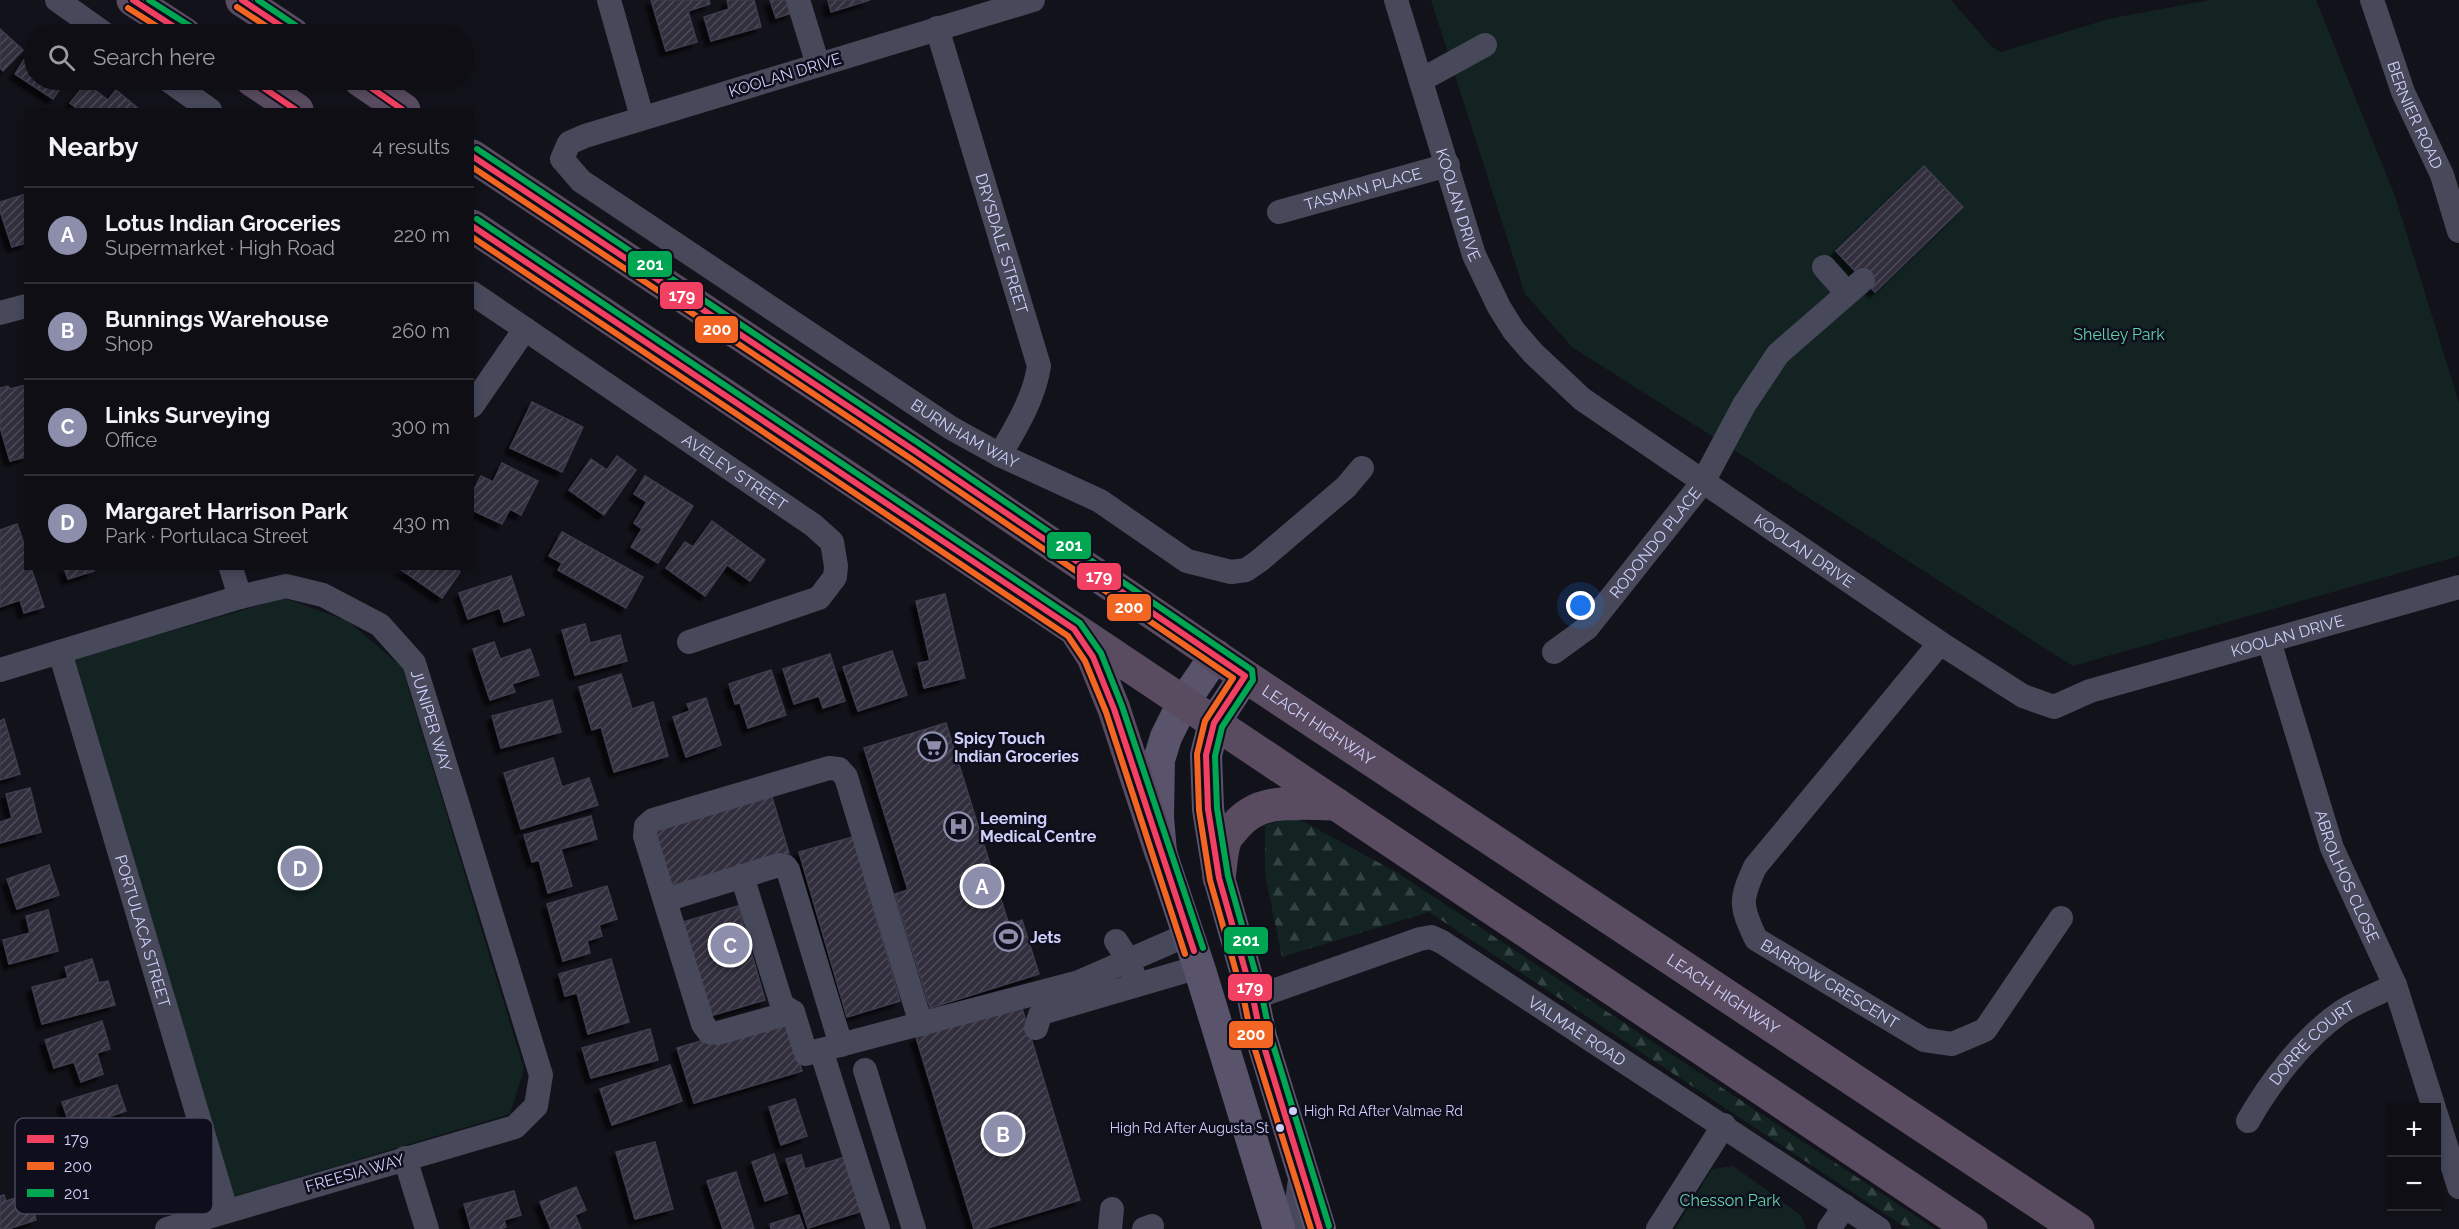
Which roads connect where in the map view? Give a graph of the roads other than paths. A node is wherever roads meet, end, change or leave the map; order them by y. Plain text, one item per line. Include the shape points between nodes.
1 (57, 0) edge
2 (134, 0) edge
3 (242, 0) edge
4 (609, 0) edge
5 (798, 0) edge
6 (1033, 0) edge
7 (1396, 0) edge
8 (2372, 0) edge
9 (91, 24) edge
10 (170, 24) edge
11 (278, 24) edge
12 (937, 28) junction
13 (1485, 45) dead end
14 (818, 65) junction
15 (1421, 80) junction
16 (182, 90) edge
17 (267, 90) edge
18 (375, 90) edge
19 (207, 108) edge
20 (294, 108) edge
21 (401, 108) edge
22 (642, 117) junction
23 (474, 157) edge
24 (1448, 165) junction
25 (571, 171) joint
26 (1279, 212) dead end
27 (474, 227) edge
28 (2459, 231) edge
29 (1824, 267) dead end
30 (474, 294) edge
31 (24, 307) edge
32 (0, 313) edge
33 (525, 329) junction
34 (474, 403) edge
35 (1000, 455) junction
36 (1362, 468) dead end
37 (1703, 482) junction
38 (232, 570) edge
39 (2459, 587) edge
40 (240, 597) junction
41 (1074, 629) junction
42 (2269, 641) junction
43 (689, 642) dead end
44 (1940, 643) junction
45 (60, 652) junction
46 (1554, 652) dead end
47 (1216, 655) junction
48 (0, 670) edge
49 (1245, 676) junction
50 (1183, 703) junction
51 (1214, 723) junction
52 (1335, 804) junction
53 (1161, 853) junction
54 (742, 876) junction
55 (1219, 878) junction
56 (665, 900) junction
57 (2061, 918) dead end
58 (1189, 934) junction
59 (1116, 941) dead end
60 (1129, 961) junction
61 (1199, 967) junction
62 (2395, 985) junction
63 (1128, 988) junction
64 (1253, 998) junction
65 (793, 1012) junction
66 (921, 1024) junction
67 (1036, 1028) dead end
68 (831, 1047) junction
69 (865, 1070) dead end
70 (2433, 1103) edge
71 (536, 1106) joint
72 (199, 1118) edge
73 (2248, 1121) dead end
74 (1724, 1125) junction
75 (2441, 1130) edge
76 (405, 1158) junction
77 (213, 1166) edge
78 (1302, 1170) junction
79 (2459, 1186) edge
80 (1845, 1206) junction
81 (226, 1210) junction
82 (1277, 1223) edge
83 (167, 1229) edge
84 (427, 1229) edge
85 (878, 1229) edge
86 (914, 1229) edge
87 (1320, 1229) edge
88 (1658, 1229) edge
89 (1829, 1229) edge
90 (1879, 1229) edge
91 (1971, 1229) edge
92 (2078, 1229) edge

1 - 9 street
2 - 10 highway
3 - 11 highway
4 - 22 street
5 - 14 street
6 - 12 street, KOOLAN DRIVE
7 - 15 street, KOOLAN DRIVE
8 - 28 street, BERNIER ROAD via 2403,93 2442,175
12 - 14 street, KOOLAN DRIVE
12 - 35 street, DRYSDALE STREET via 1039,366 1025,411
13 - 15 street
14 - 22 street, KOOLAN DRIVE
15 - 24 street, KOOLAN DRIVE
16 - 19 street
17 - 20 highway
18 - 21 highway
22 - 25 street, KOOLAN DRIVE via 568,143 562,159
23 - 47 highway, LEACH HIGHWAY
24 - 26 street, TASMAN PLACE
24 - 37 street, KOOLAN DRIVE via 1474,255 1514,331 1582,399
25 - 35 street, BURNHAM WAY via 951,428
27 - 41 highway
29 - 37 street, RODONDO PLACE via 1855,287 1770,358
30 - 33 street, AVELEY STREET
31 - 32 street
33 - 34 street
33 - 43 street, AVELEY STREET via 813,525 832,542 835,577 819,598
35 - 36 street, BURNHAM WAY via 1100,501 1187,561 1231,572 1246,570 1259,561 1346,487
37 - 44 street, KOOLAN DRIVE
37 - 46 street, RODONDO PLACE via 1587,628
38 - 40 street
39 - 42 street, KOOLAN DRIVE
40 - 45 street, JUNIPER WAY
40 - 71 street, JUNIPER WAY via 286,586 323,595 380,625 414,663 541,1075
41 - 50 highway
41 - 53 highway via 1093,657 1114,709
42 - 44 street, KOOLAN DRIVE via 2090,691 2054,707 2023,696
42 - 62 street, ABROLHOS CLOSE via 2332,848
44 - 57 street, BARROW CRESCENT via 1755,867 1742,903 1746,918 1756,939 1924,1040 1952,1044 1984,1030
45 - 48 street, JUNIPER WAY
45 - 72 street, PORTULACA STREET
47 - 49 highway, LEACH HIGHWAY
47 - 50 main road
49 - 51 main road
49 - 92 highway, LEACH HIGHWAY
50 - 51 highway
50 - 53 main road via 1166,737 1160,760
51 - 52 highway
51 - 55 main road via 1206,755 1208,809
52 - 55 highway via 1286,803 1253,811 1225,839
52 - 91 highway
53 - 58 main road
54 - 56 street
54 - 65 street via 782,1005
54 - 68 street via 779,865 788,870
55 - 64 main road
56 - 65 street via 703,1024 709,1032 718,1033
56 - 66 street via 645,836 646,826 653,820 829,768 838,770 846,777
58 - 60 street
58 - 61 main road
59 - 60 street
60 - 63 street
60 - 66 street via 1074,972
61 - 63 street
61 - 82 main road
62 - 70 street, ABROLHOS CLOSE
62 - 73 street, DORRE COURT via 2342,1012 2318,1031 2266,1090
63 - 67 street via 1045,1012
64 - 74 street, VALMAE ROAD via 1431,937
64 - 78 main road
65 - 68 street via 806,1054
66 - 68 street
68 - 85 street
69 - 86 street
71 - 76 street, FREESIA WAY via 515,1127
74 - 80 street, VALMAE ROAD
74 - 88 street
75 - 79 street
76 - 81 street, FREESIA WAY
76 - 84 street
77 - 81 street, PORTULACA STREET
78 - 82 street via 1295,1214
78 - 87 main road
80 - 89 street
80 - 90 street, VALMAE ROAD
81 - 83 street, FREESIA WAY

